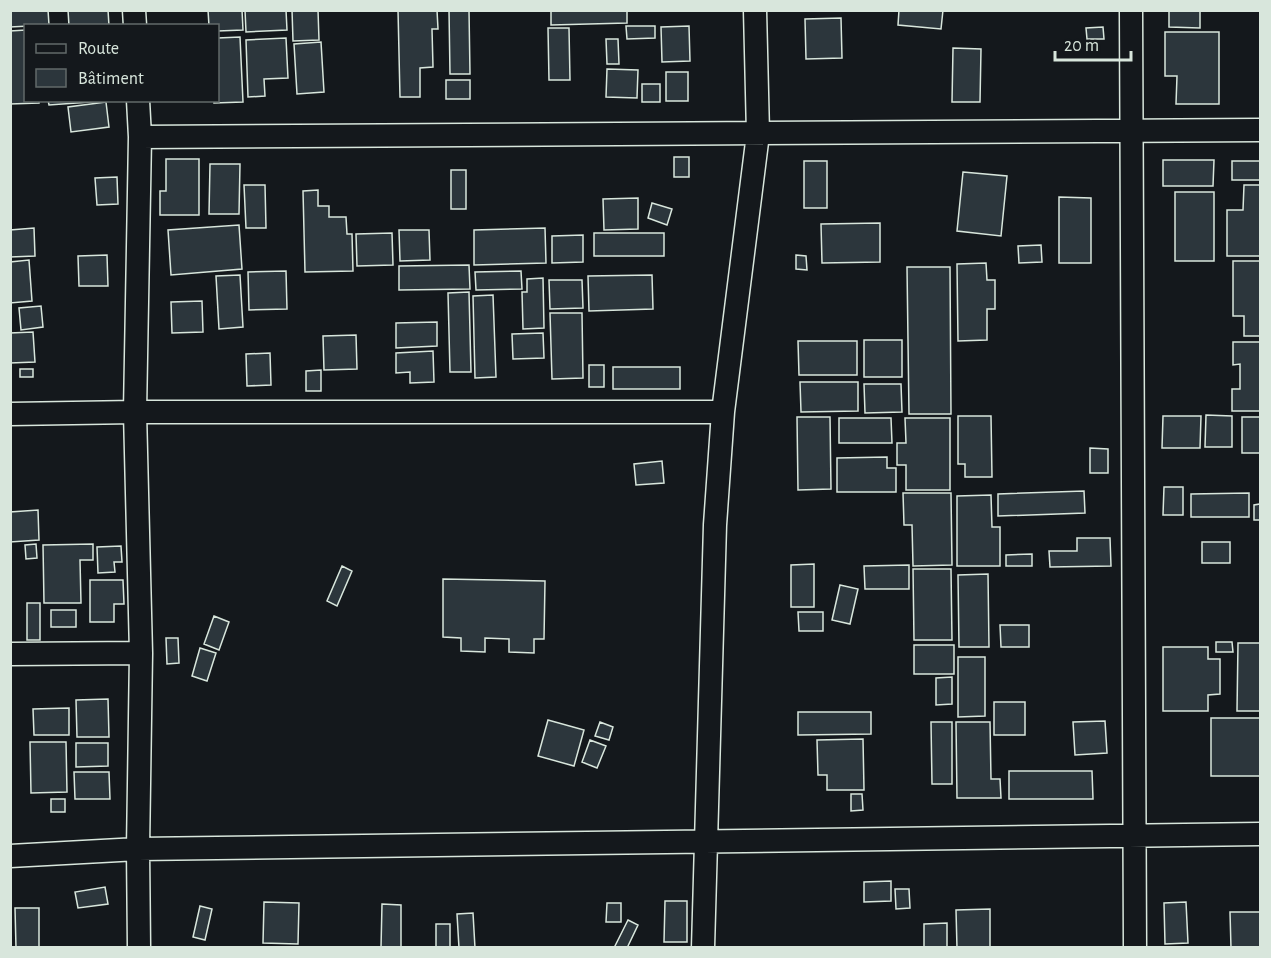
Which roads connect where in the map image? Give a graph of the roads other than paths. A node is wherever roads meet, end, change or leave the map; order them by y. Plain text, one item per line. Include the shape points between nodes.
1 (756, 10) edge
2 (1131, 10) edge
3 (138, 102) edge
4 (1131, 130) junction
5 (1260, 130) edge
6 (758, 134) junction
7 (140, 137) junction
8 (135, 412) junction
9 (723, 412) junction
10 (10, 414) edge
11 (141, 653) junction
12 (10, 654) edge
13 (1260, 834) edge
14 (1135, 837) junction
15 (706, 840) junction
16 (138, 849) junction
17 (10, 856) edge
18 (139, 948) edge
19 (703, 948) edge
20 (1135, 948) edge

1 - 6 street
2 - 4 street
3 - 7 street
4 - 5 street
4 - 6 street
4 - 14 street
6 - 7 street
6 - 9 street
7 - 8 street
8 - 9 street
8 - 10 street
8 - 11 street
9 - 15 street via 715,525
11 - 12 street
11 - 16 street
13 - 14 street
14 - 15 street
14 - 20 street
15 - 16 street
15 - 19 street
16 - 17 street
16 - 18 street

